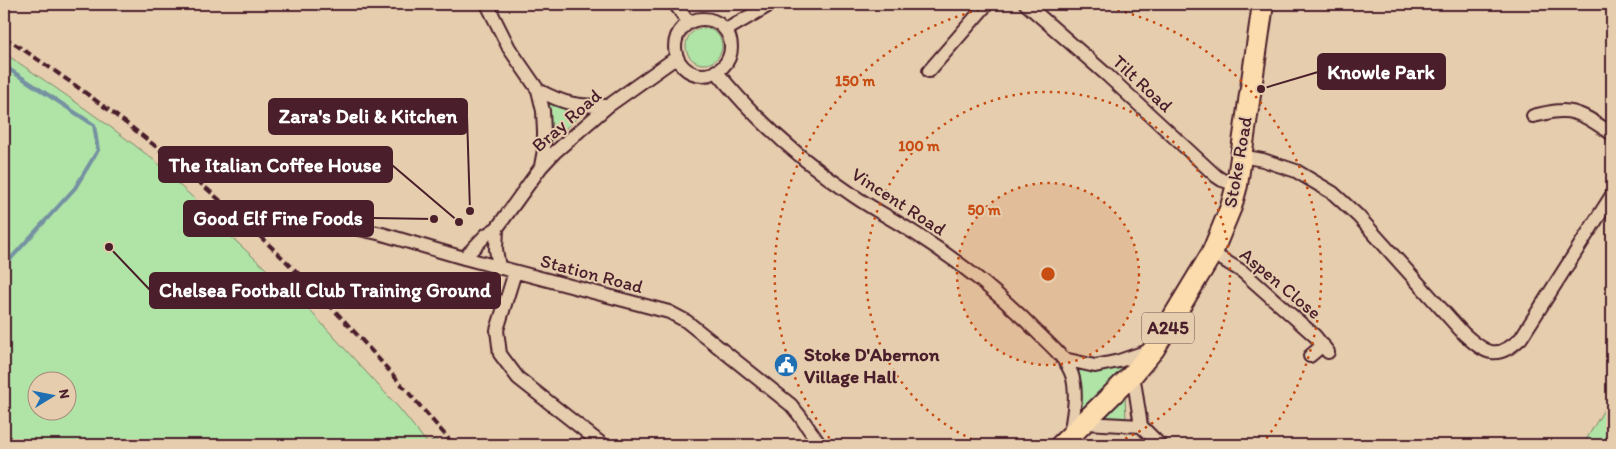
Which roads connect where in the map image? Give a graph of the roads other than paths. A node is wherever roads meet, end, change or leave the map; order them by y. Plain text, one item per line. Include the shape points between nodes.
1 (487, 4) edge
2 (675, 4) edge
3 (771, 4) edge
4 (987, 4) edge
5 (1026, 4) edge
6 (1263, 4) edge
7 (689, 23) junction
8 (726, 30) junction
9 (677, 57) junction
10 (716, 71) junction
11 (929, 71) dead end
12 (538, 90) junction
13 (608, 106) junction
14 (1533, 116) dead end
15 (1612, 134) edge
16 (1241, 156) junction
17 (541, 167) junction
18 (1236, 185) junction
19 (1612, 195) edge
20 (310, 218) dead end
21 (497, 228) junction
22 (1212, 253) junction
23 (464, 258) junction
24 (498, 268) junction
25 (515, 272) junction
26 (1154, 349) junction
27 (1310, 356) dead end
28 (1064, 360) junction
29 (1133, 374) junction
30 (1085, 423) junction
31 (1141, 426) junction
32 (1065, 442) edge
33 (603, 445) edge
34 (820, 445) edge
35 (1160, 445) edge

1 - 12 street via 509,48
2 - 7 street
3 - 8 street
4 - 11 street
5 - 18 street, Tilt Road via 1216,176
6 - 16 main road, Stoke Road / A245
7 - 8 street via 712,20
7 - 9 street via 678,34
8 - 10 street via 730,53
9 - 10 street via 682,65 698,74
9 - 13 street, Bray Road
10 - 28 street, Vincent Road via 760,119 820,172 954,260 1022,317
12 - 13 street via 571,104
12 - 17 street via 544,132
13 - 17 street, Bray Road
14 - 15 street via 1570,111
16 - 18 main road, Stoke Road / A245
16 - 19 street via 1296,170 1333,193 1358,216 1464,334 1478,347 1495,352 1508,349 1521,338
17 - 21 street, Bray Road
18 - 22 main road, Stoke Road / A245 via 1231,207
20 - 23 street, Station Road via 382,234
21 - 23 street, Bray Road
21 - 24 street
22 - 26 main road, Stoke Road / A245
22 - 27 street, Aspen Close via 1243,272 1325,348
23 - 24 street, Station Road
24 - 25 street, Station Road
25 - 33 street via 497,330 500,354 518,378
25 - 34 street, Station Road via 669,312 686,321 791,405
26 - 28 street via 1119,362 1095,366
26 - 29 main road, Stoke Road / A245
28 - 32 street, Vincent Road via 1072,375 1074,389
29 - 30 main road, Stoke Road / A245
29 - 31 street
30 - 31 street
30 - 32 main road, Stoke Road / A245
31 - 35 street

